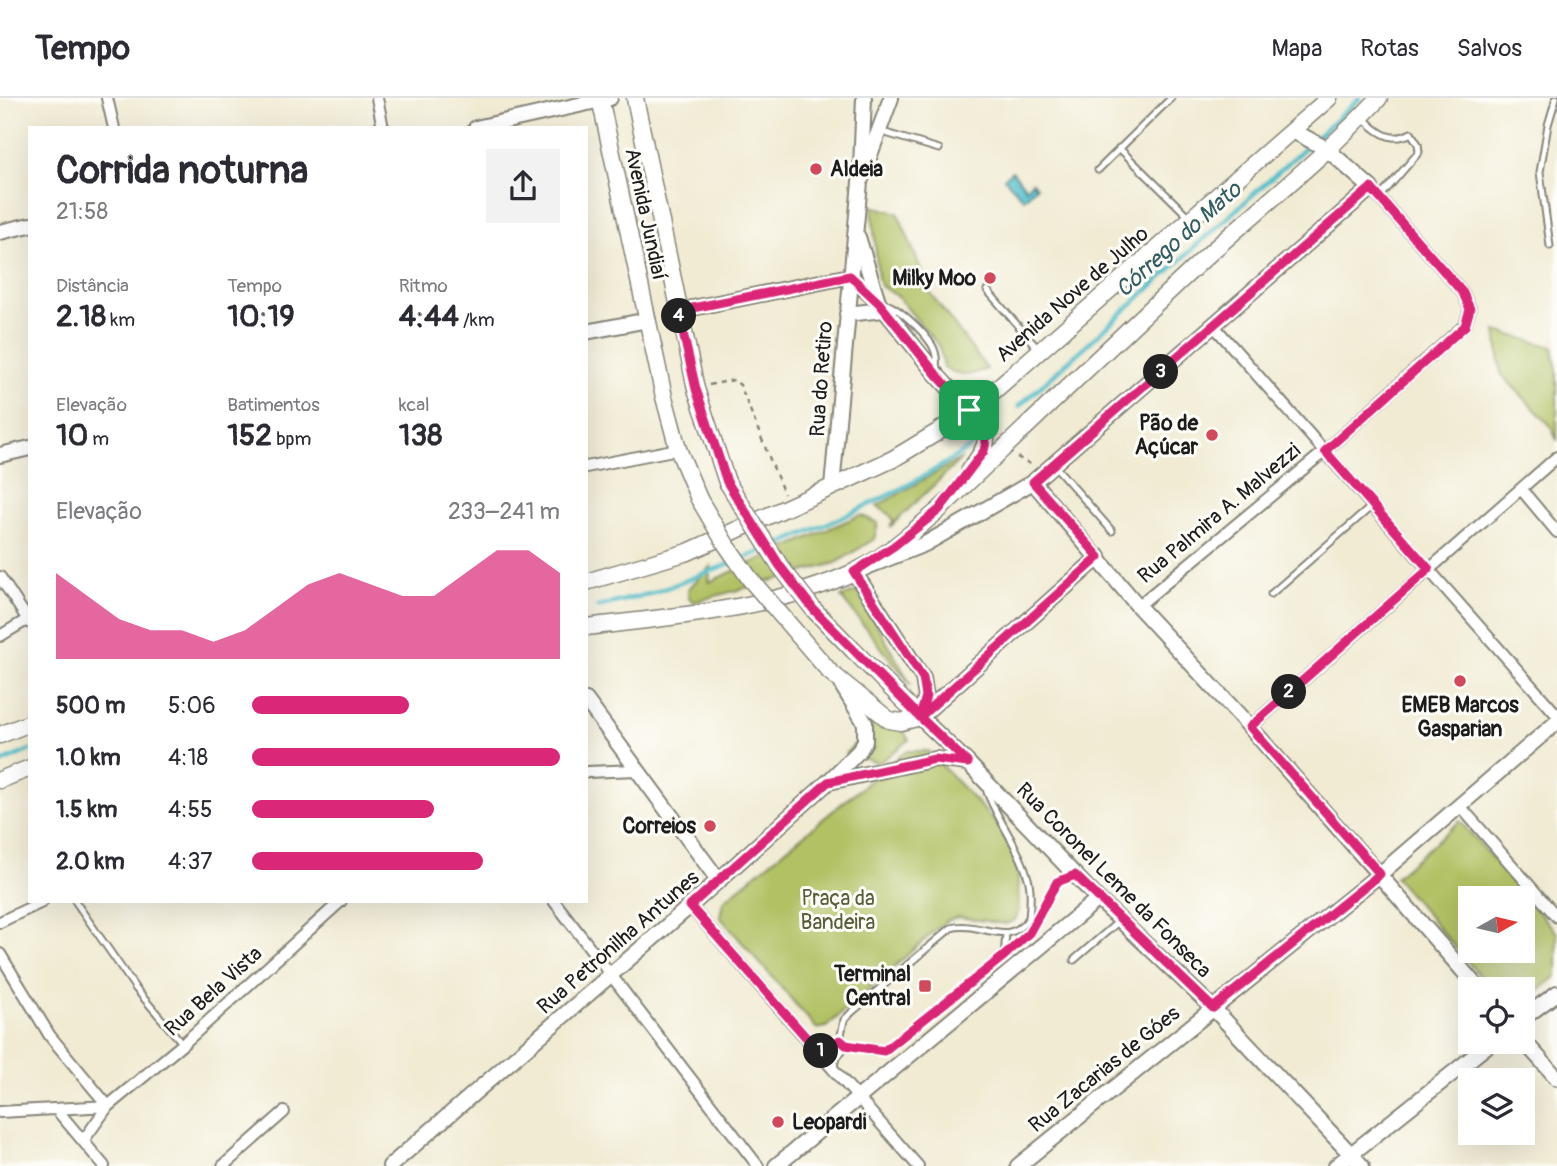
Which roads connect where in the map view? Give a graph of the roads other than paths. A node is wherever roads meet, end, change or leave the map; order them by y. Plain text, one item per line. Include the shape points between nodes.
1 (107, 98) edge
2 (377, 98) edge
3 (635, 98) edge
4 (864, 98) edge
5 (891, 98) edge
6 (1171, 98) edge
7 (1379, 98) edge
8 (1556, 98) edge
9 (603, 99) edge
10 (1325, 100) edge
11 (1362, 116) junction
12 (114, 126) edge
13 (383, 126) edge
14 (485, 126) edge
15 (879, 131) junction
16 (1300, 135) junction
17 (1119, 148) junction
18 (1326, 148) junction
19 (939, 149) dead end
20 (1098, 170) dead end
21 (860, 182) junction
22 (1375, 192) junction
23 (1191, 219) junction
24 (28, 225) edge
25 (0, 232) edge
26 (857, 233) junction
27 (1550, 246) dead end
28 (850, 276) junction
29 (986, 290) dead end
30 (881, 306) junction
31 (678, 311) junction
32 (847, 314) junction
33 (648, 320) junction
34 (1214, 327) junction
35 (588, 332) edge
36 (1039, 350) junction
37 (969, 410) junction
38 (28, 448) edge
39 (678, 449) junction
40 (1325, 451) junction
41 (0, 454) edge
42 (1557, 457) edge
43 (1054, 465) junction
44 (588, 467) edge
45 (1033, 482) junction
46 (832, 487) junction
47 (1521, 489) junction
48 (1372, 506) junction
49 (939, 510) junction
50 (1112, 531) dead end
51 (1557, 532) edge
52 (1099, 557) junction
53 (1429, 569) junction
54 (854, 572) junction
55 (0, 578) edge
56 (588, 581) edge
57 (1271, 594) dead end
58 (1138, 606) junction
59 (28, 619) edge
60 (28, 621) edge
61 (588, 627) edge
62 (0, 636) edge
63 (835, 677) junction
64 (588, 703) edge
65 (1557, 715) edge
66 (920, 717) junction
67 (1557, 722) edge
68 (28, 724) edge
69 (1250, 727) junction
70 (0, 735) edge
71 (968, 763) junction
72 (28, 769) edge
73 (637, 770) junction
74 (588, 772) edge
75 (984, 779) junction
76 (0, 780) edge
77 (828, 782) junction
78 (1460, 806) junction
79 (1380, 874) junction
80 (1075, 875) junction
81 (719, 881) junction
82 (1098, 899) junction
83 (41, 903) edge
84 (76, 903) edge
85 (339, 903) edge
86 (556, 903) edge
87 (690, 906) junction
88 (1030, 916) junction
89 (1557, 917) edge
90 (1120, 919) junction
91 (0, 922) edge
92 (1006, 933) junction
93 (1029, 933) junction
94 (0, 954) edge
95 (1004, 956) junction
96 (1074, 960) dead end
97 (613, 975) junction
98 (1469, 977) edge
99 (1557, 993) edge
100 (1213, 1008) junction
101 (1535, 1009) edge
102 (840, 1040) junction
103 (183, 1044) junction
104 (846, 1045) junction
105 (819, 1052) junction
106 (1535, 1053) edge
107 (1477, 1054) edge
108 (834, 1068) junction
109 (1557, 1078) edge
110 (859, 1098) junction
111 (108, 1107) junction
112 (57, 1110) junction
113 (0, 1112) edge
114 (284, 1112) dead end
115 (83, 1141) junction
116 (1351, 1154) junction
117 (104, 1166) edge
118 (223, 1166) edge
119 (390, 1166) edge
120 (758, 1166) edge
121 (776, 1166) edge
122 (918, 1166) edge
123 (1018, 1166) edge
124 (1336, 1166) edge
125 (1362, 1166) edge

1 - 12 street
2 - 13 street
3 - 31 main road, Avenida Jundiaí
4 - 21 street
5 - 15 street, Rua do Retiro
6 - 17 lane
7 - 11 main road
8 - 27 lane via 1540,172
9 - 14 street
9 - 33 main road, Avenida Jundiaí
10 - 16 main road, Avenida Nove de Julho
11 - 18 main road
11 - 22 lane via 1389,138 1401,139 1410,133 1418,144 1419,152
15 - 19 lane
15 - 21 street, Rua do Retiro
16 - 18 street
16 - 23 main road, Avenida Nove de Julho
17 - 20 lane
17 - 23 lane
18 - 22 street
18 - 49 main road
21 - 26 street, Rua do Retiro
22 - 34 street
22 - 40 street, Rua Palmira A. Malvezzi via 1463,293 1470,309 1465,326
23 - 36 main road, Avenida Nove de Julho
24 - 25 street
26 - 28 street, Rua do Retiro
26 - 30 street, Rua do Retiro
28 - 30 street
28 - 31 street
28 - 32 street, Rua do Retiro
29 - 36 lane
30 - 32 street
30 - 37 street
31 - 66 main road, Avenida Jundiaí, bridge via 696,389 727,482 814,610
32 - 46 street, Rua do Retiro
33 - 35 street
33 - 39 main road, Avenida Jundiaí
34 - 40 street
34 - 43 street
36 - 37 main road, Avenida Nove de Julho
37 - 46 main road, Avenida Nove de Julho via 893,458
37 - 49 main road via 985,429 984,451
38 - 41 street
39 - 44 street
39 - 63 main road, Avenida Jundiaí, bridge via 724,543
40 - 48 street
40 - 58 street, Rua Palmira A. Malvezzi
42 - 47 street
43 - 45 street
43 - 50 lane
45 - 52 street
45 - 54 street via 925,544
46 - 56 main road, Avenida Nove de Julho via 688,552
47 - 51 street
47 - 53 street
48 - 53 street
48 - 57 lane
49 - 54 main road
52 - 58 street
52 - 66 street
53 - 65 street
53 - 69 street
54 - 61 main road via 774,600
54 - 66 street via 923,678 926,696
55 - 59 street
58 - 69 street
60 - 62 street
63 - 66 main road, Avenida Jundiaí via 889,720
63 - 77 street, Rua Petronilha Antunes via 861,713 867,731 859,751
64 - 73 street
66 - 71 street, Rua Coronel Leme da Fonseca
67 - 78 street, Rua Zacarias de Góes
68 - 70 main road
69 - 79 street
71 - 75 street, Rua Coronel Leme da Fonseca
71 - 77 street via 935,759
72 - 76 main road
73 - 74 street
73 - 81 street
75 - 80 street, Rua Coronel Leme da Fonseca
75 - 88 lane via 1028,876
77 - 81 street, Rua Petronilha Antunes
78 - 79 street, Rua Zacarias de Góes
78 - 89 street
79 - 98 street
79 - 100 street, Rua Zacarias de Góes
80 - 82 street, Rua Coronel Leme da Fonseca
80 - 93 lane via 1057,882
81 - 87 street, Rua Petronilha Antunes
82 - 90 street, Rua Coronel Leme da Fonseca
82 - 110 street
83 - 91 street
84 - 103 lane via 136,989
85 - 103 street, Rua Bela Vista
86 - 97 street
87 - 97 street, Rua Petronilha Antunes
87 - 105 street
88 - 92 lane via 1023,929
88 - 93 lane
90 - 96 lane
90 - 100 street, Rua Coronel Leme da Fonseca
92 - 95 lane
92 - 102 lane via 951,928 852,1012
93 - 95 lane
94 - 111 street via 50,1036
95 - 104 lane via 884,1051
97 - 119 street, Rua Petronilha Antunes
97 - 120 street
99 - 101 street
100 - 116 street, Rua Coronel Leme da Fonseca
100 - 123 street, Rua Zacarias de Góes
102 - 104 lane
102 - 105 lane
103 - 111 street, Rua Bela Vista
104 - 108 lane
105 - 108 street
106 - 109 street
107 - 116 street
108 - 110 street
110 - 121 street
110 - 122 street
111 - 112 street
111 - 115 street, Rua Bela Vista
112 - 113 street
112 - 115 street
114 - 118 street
115 - 117 street
116 - 124 street
116 - 125 street, Rua Coronel Leme da Fonseca

